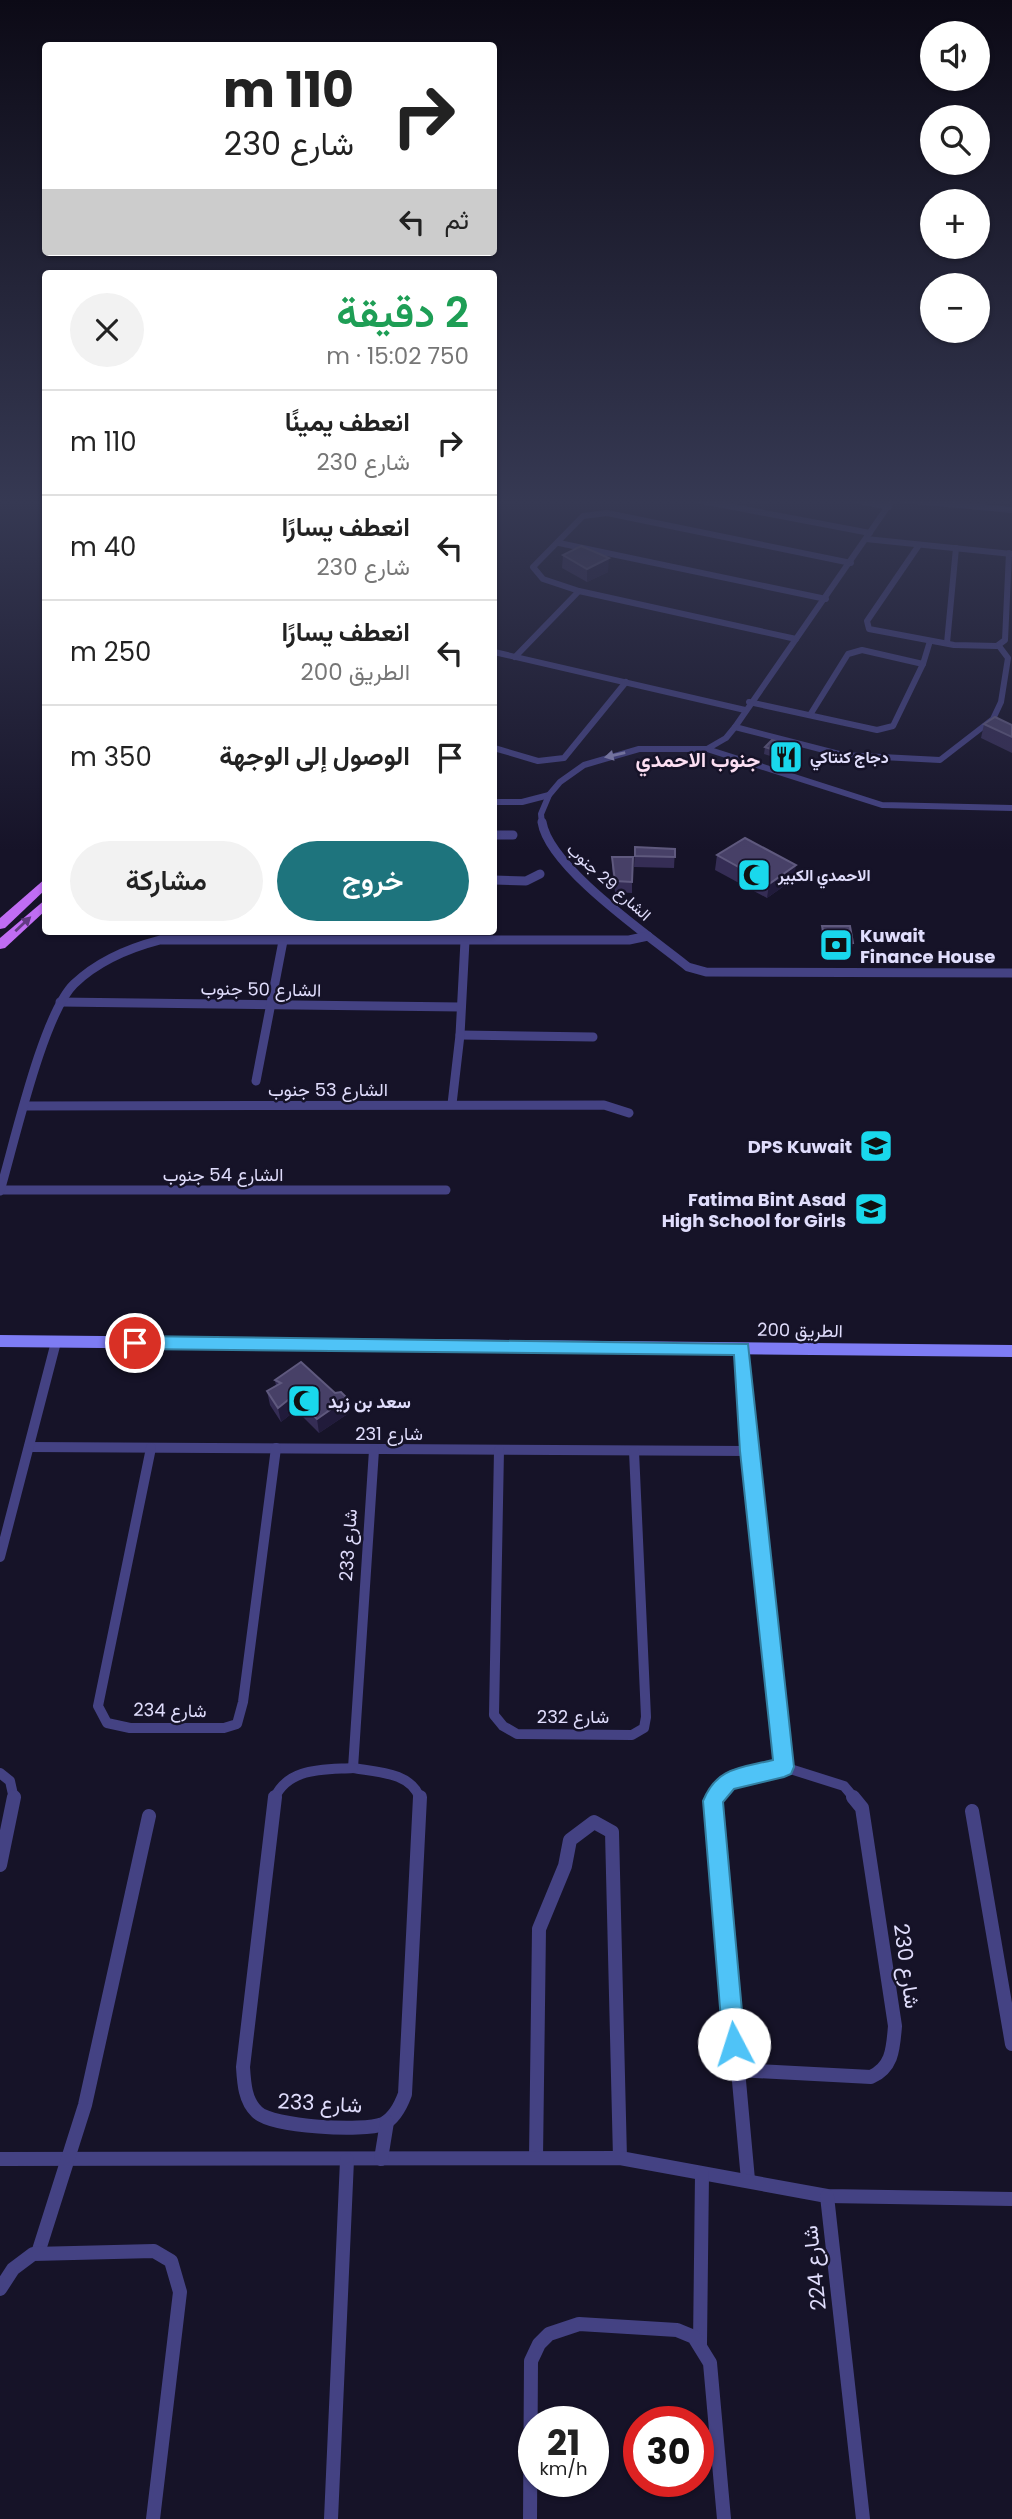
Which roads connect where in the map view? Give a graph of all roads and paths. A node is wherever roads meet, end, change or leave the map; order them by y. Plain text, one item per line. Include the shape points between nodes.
1 (555, 617) edge
2 (692, 617) edge
3 (813, 617) edge
4 (870, 617) edge
5 (950, 617) edge
6 (1007, 617) edge
7 (796, 639) junction
8 (930, 641) junction
9 (947, 643) junction
10 (999, 646) junction
11 (497, 653) edge
12 (515, 657) junction
13 (1010, 658) edge
14 (923, 664) junction
15 (626, 682) junction
16 (749, 702) junction
17 (745, 710) junction
18 (810, 715) junction
19 (735, 727) junction
20 (726, 738) junction
21 (497, 749) edge
22 (707, 749) junction
23 (725, 755) junction
24 (549, 795) junction
25 (497, 802) edge
26 (522, 802) junction
27 (1012, 808) edge
28 (541, 814) junction
29 (497, 835) edge
30 (513, 835) dead end
31 (540, 874) dead end
32 (497, 880) edge
33 (42, 886) edge
34 (42, 907) edge
35 (0, 925) edge
36 (638, 928) junction
37 (361, 936) edge
38 (648, 936) junction
39 (610, 940) junction
40 (283, 941) junction
41 (465, 942) junction
42 (0, 946) edge
43 (1012, 973) edge
44 (60, 1002) junction
45 (271, 1004) junction
46 (461, 1007) junction
47 (460, 1035) junction
48 (593, 1037) dead end
49 (256, 1081) dead end
50 (452, 1104) junction
51 (26, 1105) junction
52 (629, 1113) dead end
53 (0, 1190) edge
54 (446, 1190) dead end
55 (0, 1341) edge
56 (56, 1342) junction
57 (742, 1348) junction
58 (1012, 1351) edge
59 (29, 1447) junction
60 (150, 1448) junction
61 (276, 1448) junction
62 (374, 1450) junction
63 (499, 1450) junction
64 (635, 1451) junction
65 (748, 1451) junction
66 (0, 1558) edge
67 (784, 1767) junction
68 (353, 1769) junction
69 (0, 1773) edge
70 (972, 1811) dead end
71 (149, 1816) dead end
72 (0, 1865) edge
73 (1012, 2044) edge
74 (736, 2070) junction
75 (387, 2122) junction
76 (536, 2158) junction
77 (620, 2158) junction
78 (0, 2159) edge
79 (67, 2159) junction
80 (381, 2159) junction
81 (347, 2160) junction
82 (702, 2174) junction
83 (748, 2180) junction
84 (827, 2196) junction
85 (1012, 2199) edge
86 (38, 2253) junction
87 (0, 2288) edge
88 (700, 2344) junction
89 (153, 2519) edge
90 (331, 2519) edge
91 (530, 2519) edge
92 (724, 2519) edge
93 (863, 2519) edge

1 - 12 street
2 - 7 street
3 - 7 street
4 - 8 street via 869,629 878,633
5 - 9 street
6 - 10 street via 1005,640
7 - 16 street
8 - 9 street
8 - 14 street
9 - 10 street
10 - 13 street
11 - 12 street
12 - 15 street
13 - 19 street via 993,719 940,760 843,755
14 - 18 street via 854,651
14 - 18 street via 893,726 885,729
15 - 17 street
15 - 21 street via 564,758 538,761
16 - 17 street
16 - 18 street
17 - 19 street
19 - 20 street
20 - 22 street
20 - 23 street
22 - 23 street
22 -> 24 street via 639,749 604,757 571,773
23 - 27 street via 900,808
24 - 26 street
24 - 28 street
25 - 26 street
26 - 28 street
28 - 36 street, الشارع 29 جنوب via 544,835 558,856
29 - 30 street
31 - 32 street via 526,881
33 - 35 main road
42 -> 34 main road
36 - 38 street, الشارع 29 جنوب
36 - 39 street
37 - 40 street
37 - 41 street
38 - 39 street
38 - 43 street, الشارع 29 جنوب via 676,960 706,972
39 - 41 street
40 - 44 street via 160,940 136,945 74,984
40 - 45 street
41 - 46 street
44 - 45 street, الشارع 50 جنوب
44 - 51 street
45 - 46 street, الشارع 50 جنوب
45 - 49 street
46 - 47 street
47 - 48 street
47 - 50 street
50 - 51 street, الشارع 53 جنوب
50 - 52 street, الشارع 53 جنوب via 604,1105
51 - 53 street
53 - 54 street, الشارع 54 جنوب
55 - 56 main road, الطريق 200
56 - 57 main road, الطريق 200
56 - 59 street
57 - 58 main road, الطريق 200
57 - 65 street
59 - 60 street, شارع 231
59 - 66 street
60 - 61 street, شارع 231
60 - 61 street, شارع 234 via 98,1706 107,1723 130,1728 224,1728 237,1724
61 - 62 street, شارع 231
62 - 63 street, شارع 231
62 - 68 street, شارع 233
63 - 64 street, شارع 231
63 - 64 street, شارع 232 via 494,1715 517,1734 632,1735 644,1728 646,1717
64 - 65 street, شارع 231
65 - 67 street
67 - 74 street via 729,1781 713,1801
67 - 74 street, شارع 230 via 844,1786 862,1808 895,2026 894,2046 884,2071 871,2077
68 - 75 street, شارع 233 via 408,1780 420,1797 408,2077 401,2105
68 - 75 street, شارع 233 via 295,1774 278,1788 273,1802 243,2083 256,2113 274,2123 370,2126
69 - 72 street via 10,1781 14,1799
70 - 73 street
71 - 79 street via 97,2057
74 - 83 street
75 - 80 street
76 - 77 street
76 - 77 street via 539,1928 565,1866 570,1840 594,1822 612,1832
76 - 80 street
77 - 82 street
78 - 79 street
79 - 81 street
79 - 86 street
80 - 81 street
81 - 90 street
82 - 83 street
82 - 88 street
83 - 84 street
84 - 85 street
84 - 93 street, شارع 224
86 - 87 street via 19,2262
86 - 89 street via 154,2251 174,2266 179,2303
88 - 91 street via 677,2330 575,2325 554,2330 543,2339 530,2369
88 - 92 street via 712,2373

